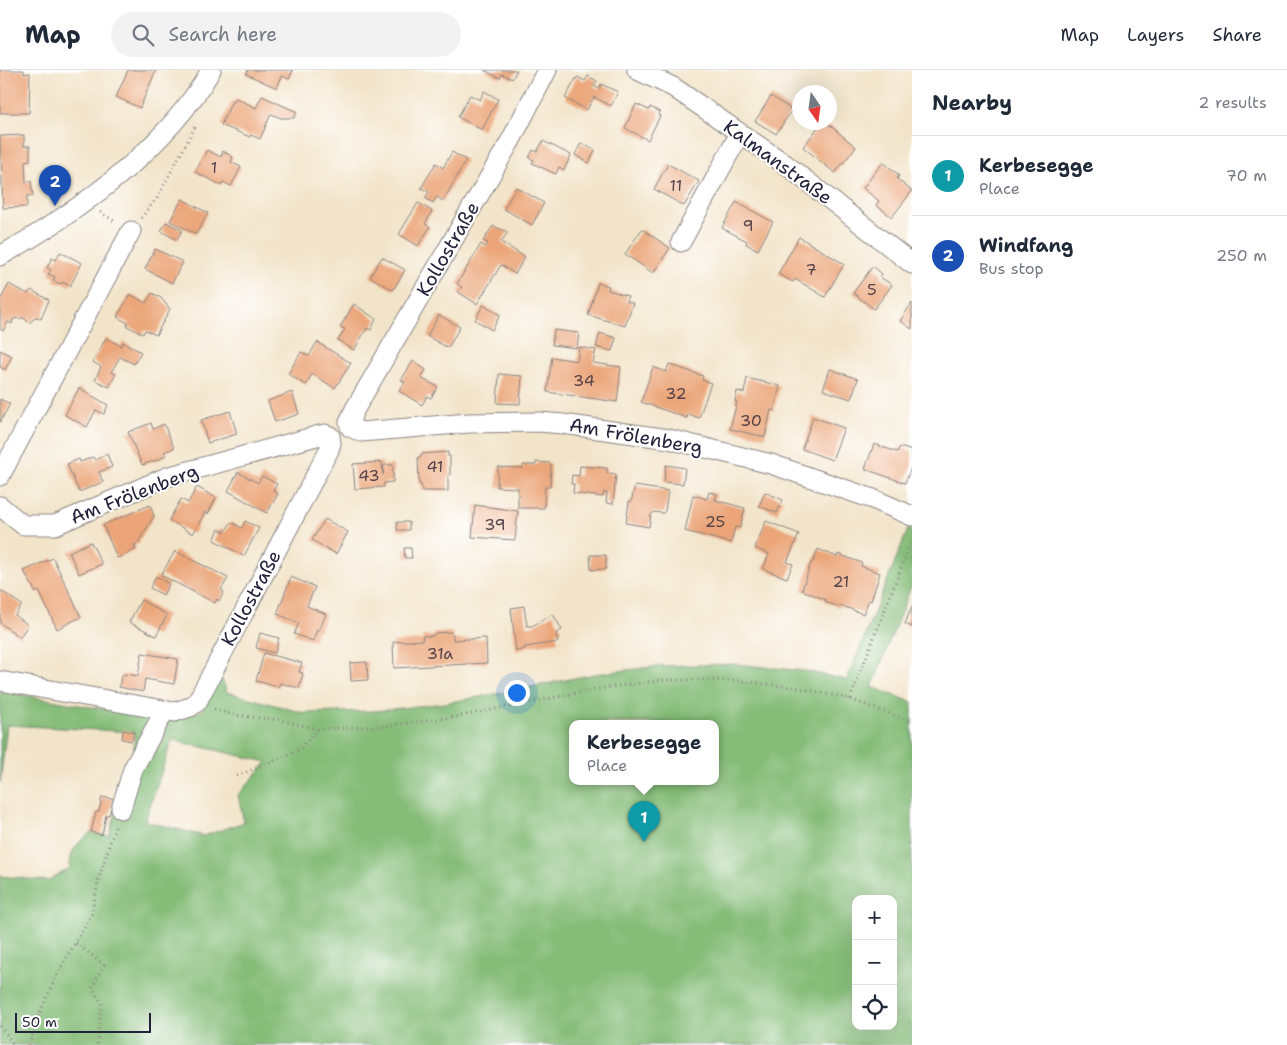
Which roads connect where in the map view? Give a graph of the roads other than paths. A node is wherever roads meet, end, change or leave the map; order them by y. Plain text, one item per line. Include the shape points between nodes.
1 (211, 70) edge
2 (547, 70) edge
3 (637, 70) edge
4 (740, 133) junction
5 (131, 231) road end
6 (681, 242) dead end
7 (0, 256) edge
8 (912, 264) edge
9 (350, 427) junction
10 (330, 436) junction
11 (0, 476) edge
12 (0, 506) edge
13 (912, 516) edge
14 (0, 681) edge
15 (165, 710) junction
16 (121, 809) road end

1 - 7 street via 189,104 149,149 84,203
2 - 9 street, Kollostraße via 511,140 360,400 349,422
3 - 4 street, Kalmanstraße via 673,87
4 - 6 street
4 - 8 street, Kalmanstraße via 785,164
5 - 11 street
9 - 10 street, Am Frölenberg
9 - 13 street, Am Frölenberg via 361,432 469,423 540,422 669,439 771,464
10 - 12 street, Am Frölenberg via 320,434 167,477 55,525 23,525
10 - 15 street, Kollostraße via 330,450 197,702 180,711
14 - 15 street
15 - 16 street via 133,769

